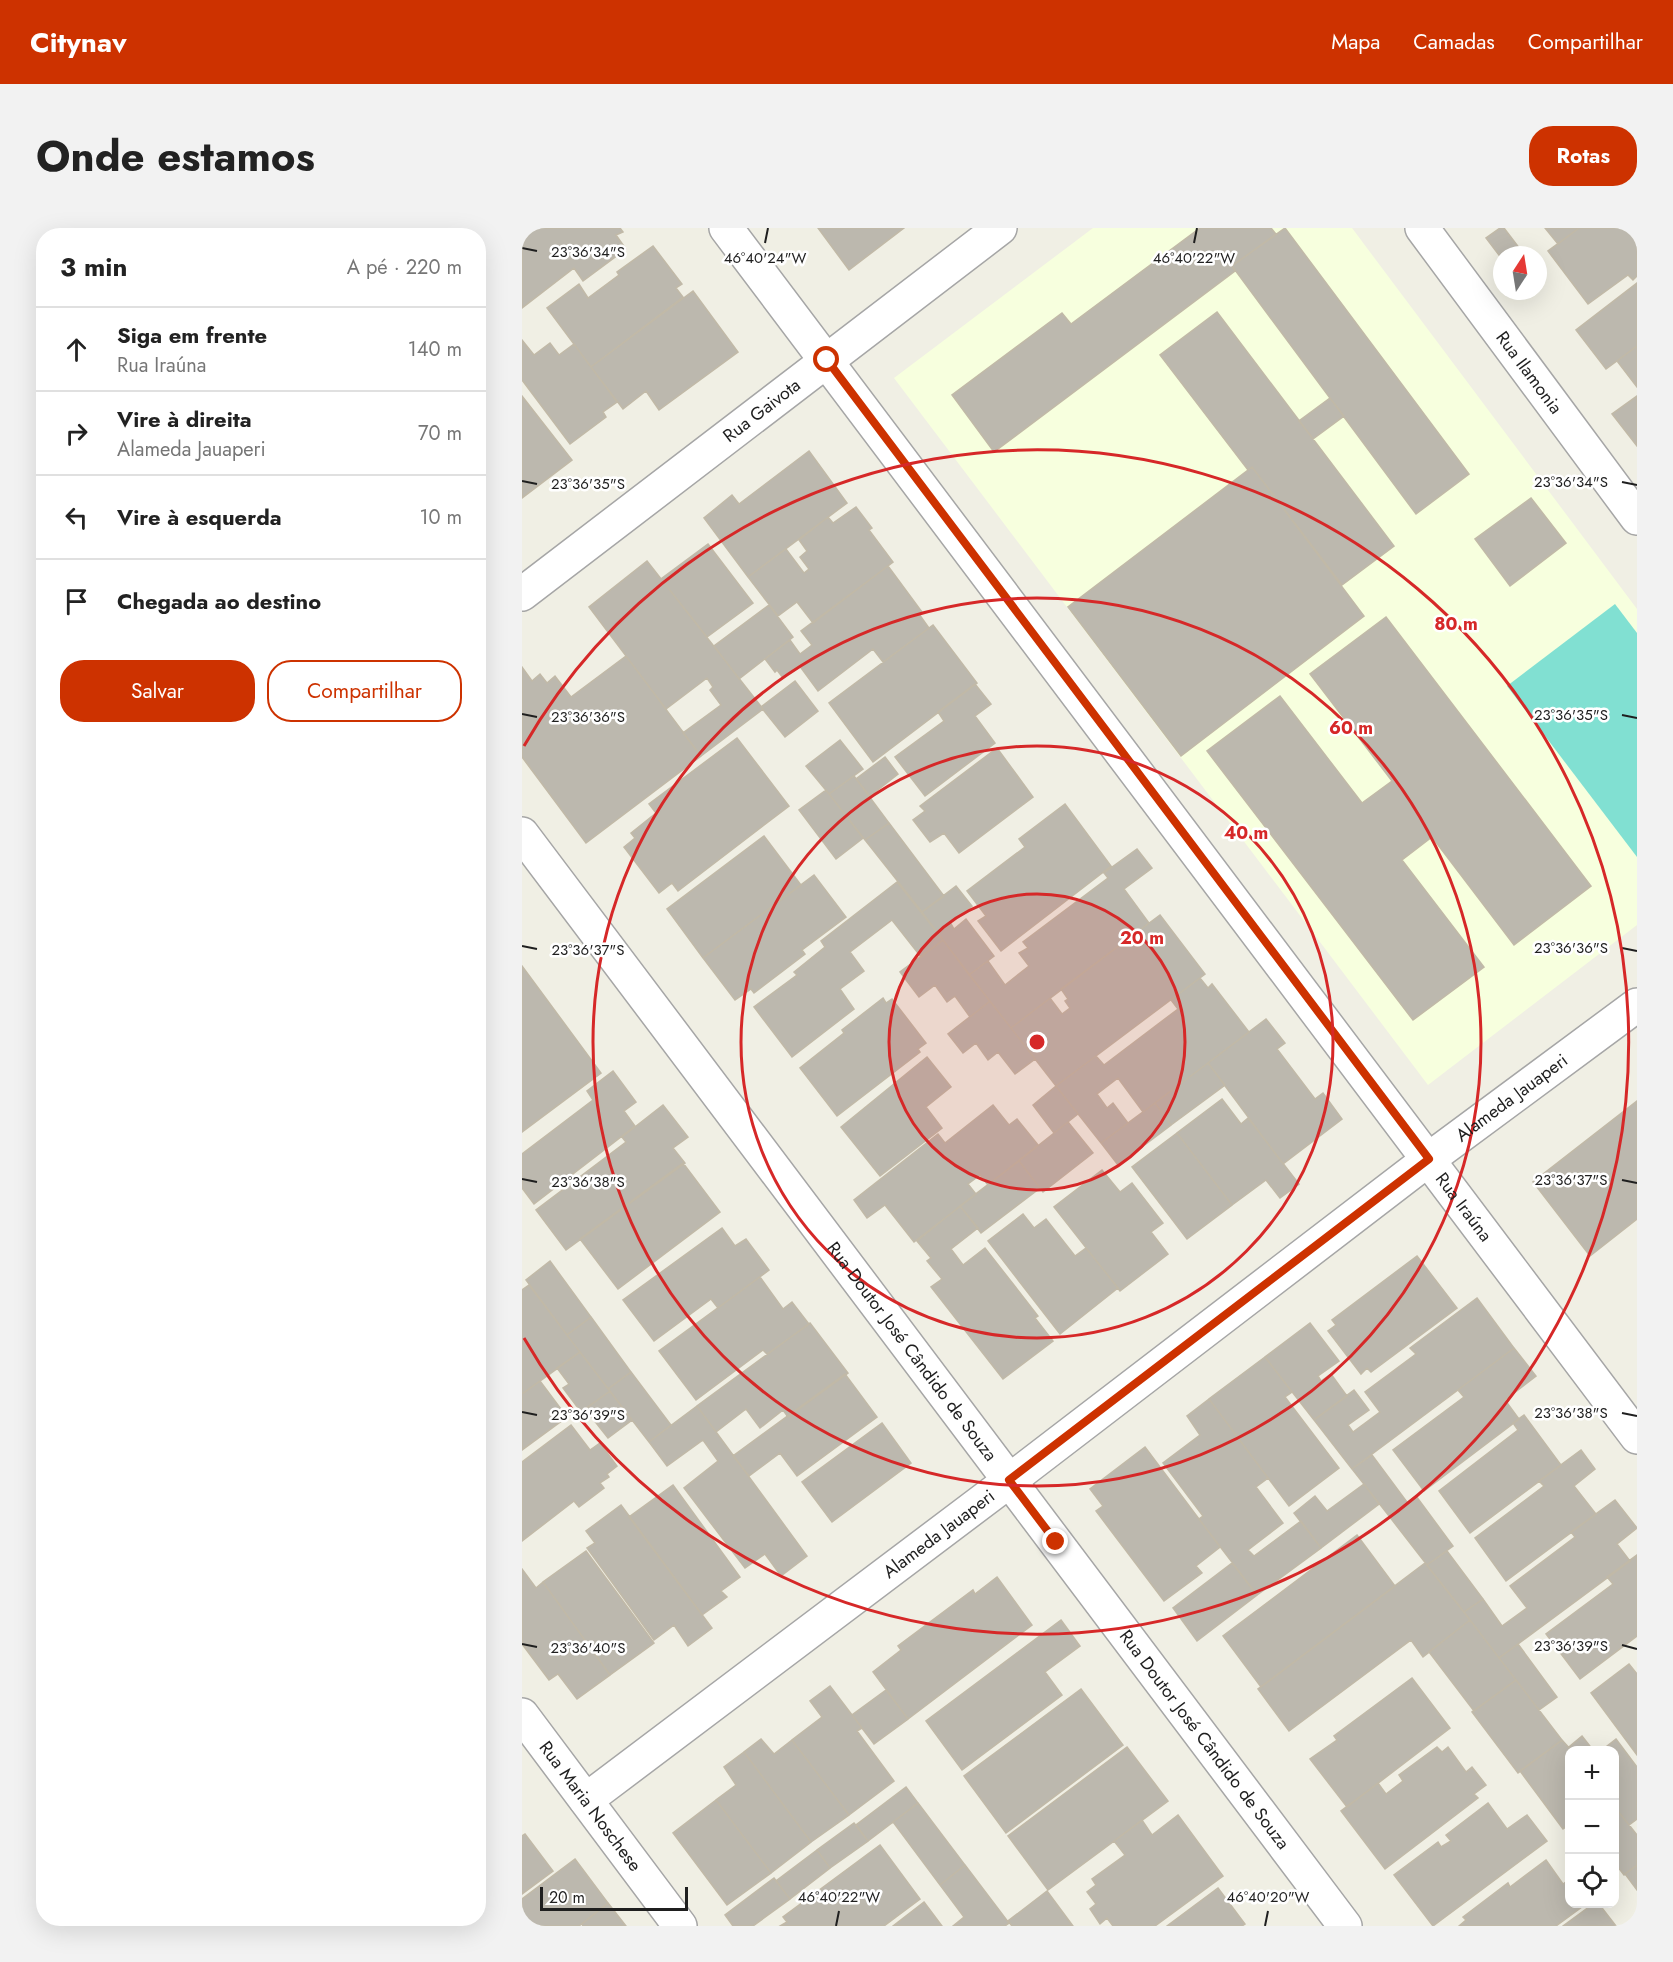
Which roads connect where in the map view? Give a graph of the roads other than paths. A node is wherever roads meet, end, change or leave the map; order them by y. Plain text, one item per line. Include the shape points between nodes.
1 (726, 228) edge
2 (1000, 228) edge
3 (1422, 228) edge
4 (827, 360) junction
5 (1637, 518) edge
6 (522, 594) edge
7 (522, 834) edge
8 (1637, 1005) edge
9 (1429, 1159) junction
10 (1637, 1437) edge
11 (1009, 1480) junction
12 (522, 1715) edge
13 (586, 1800) junction
14 (680, 1926) edge
15 (1345, 1926) edge

1 - 4 street, Rua Iraúna
2 - 4 street, Rua Gaivota
3 - 5 street, Rua Ilamonia
4 - 6 street, Rua Gaivota
4 - 9 street, Rua Iraúna
7 - 11 street, Rua Doutor José Cândido de Souza
8 - 9 street, Alameda Jauaperi
9 - 10 street, Rua Iraúna
9 - 11 street, Alameda Jauaperi
11 - 13 street, Alameda Jauaperi
11 - 15 street, Rua Doutor José Cândido de Souza
12 - 13 street, Rua Maria Noschese
13 - 14 street, Rua Maria Noschese

